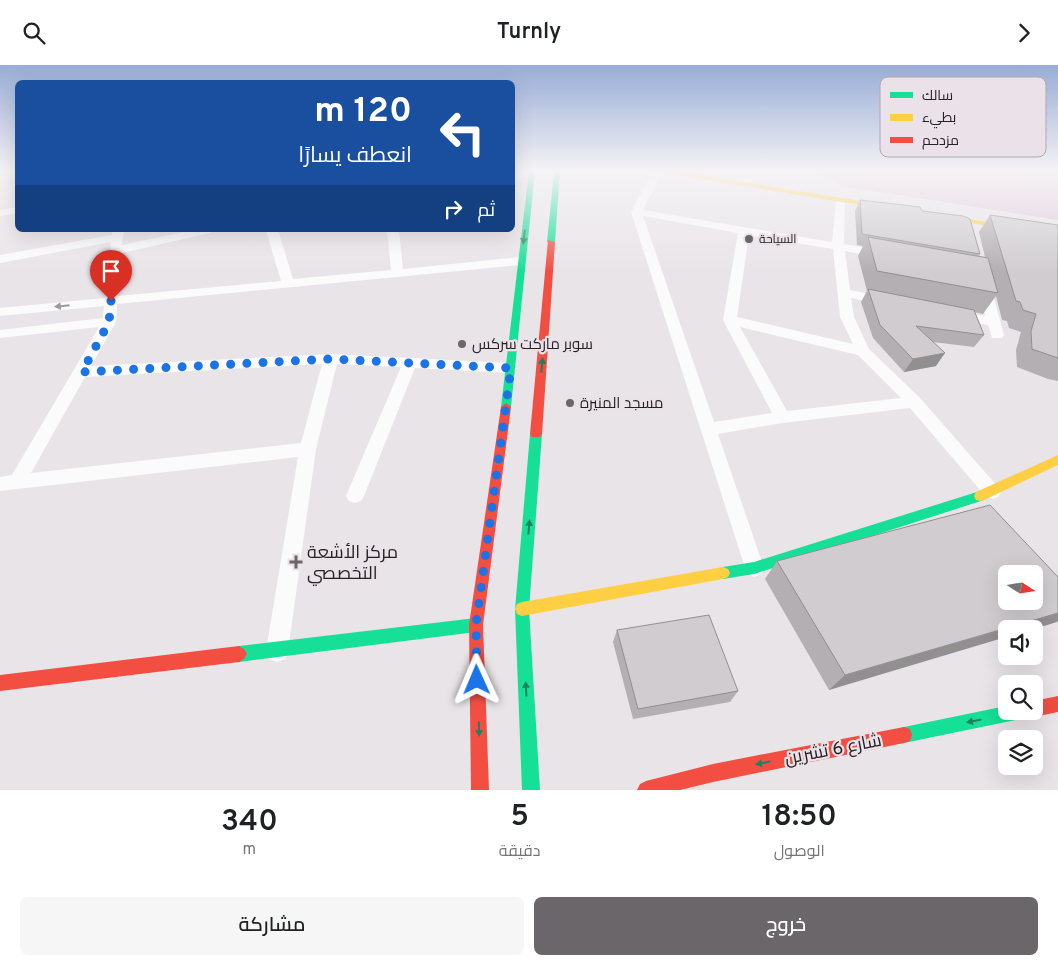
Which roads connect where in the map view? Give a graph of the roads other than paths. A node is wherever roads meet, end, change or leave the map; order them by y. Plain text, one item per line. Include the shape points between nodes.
1 (528, 205) edge
2 (554, 205) edge
3 (640, 205) edge
4 (841, 205) edge
5 (873, 205) edge
6 (900, 209) edge
7 (15, 210) edge
8 (636, 212) junction
9 (0, 213) edge
10 (929, 214) edge
11 (969, 221) junction
12 (744, 231) junction
13 (190, 232) edge
14 (273, 232) edge
15 (393, 232) edge
16 (1058, 235) edge
17 (973, 238) edge
18 (118, 239) edge
19 (838, 247) junction
20 (895, 257) edge
21 (0, 259) edge
22 (521, 261) junction
23 (397, 273) junction
24 (982, 273) edge
25 (288, 282) junction
26 (844, 293) junction
27 (111, 301) junction
28 (900, 304) edge
29 (0, 312) edge
30 (947, 313) edge
31 (730, 320) junction
32 (109, 322) junction
33 (996, 329) joint
34 (0, 334) edge
35 (863, 351) junction
36 (330, 359) junction
37 (410, 363) junction
38 (511, 368) junction
39 (82, 372) junction
40 (914, 402) junction
41 (782, 417) junction
42 (709, 429) junction
43 (308, 449) junction
44 (1058, 460) edge
45 (9, 483) edge
46 (992, 492) junction
47 (355, 496) dead end
48 (754, 568) junction
49 (522, 609) junction
50 (476, 625) junction
51 (277, 651) junction
52 (0, 683) edge
53 (1058, 704) edge
54 (1043, 707) edge
55 (998, 716) edge
56 (480, 790) edge
57 (531, 790) edge
58 (646, 790) edge

1 -> 22 main road
49 -> 2 main road
3 - 8 street
4 - 19 street
5 - 6 main road
7 - 9 street
8 - 12 street
8 - 42 street
10 - 11 main road
11 - 16 main road
11 - 17 street
12 - 19 street
12 - 31 street
13 - 18 street
14 - 25 street
15 - 23 street
18 - 21 street
18 - 27 street
19 - 20 street
19 - 26 street
22 - 23 street
22 - 38 main road
23 - 25 street
24 - 33 street
25 - 27 street
26 - 28 street
26 - 35 street via 847,317
27 -> 29 street
27 - 32 street
30 - 33 street
31 - 35 street
31 - 41 street
32 - 34 street
32 - 39 street
35 - 40 street
36 - 37 street
36 - 39 street
36 - 43 street
37 - 38 street
37 - 47 street
38 - 50 main road
39 - 45 street
40 - 41 street
40 - 46 street
41 - 42 street
42 - 48 street
43 - 45 street
43 - 51 street
44 - 46 main road
46 - 48 main road
48 - 49 main road
57 -> 49 main road
50 - 51 main road
50 -> 56 main road
51 - 52 main road
53 - 54 main road
55 -> 58 main road, شارع 6 تشرين

